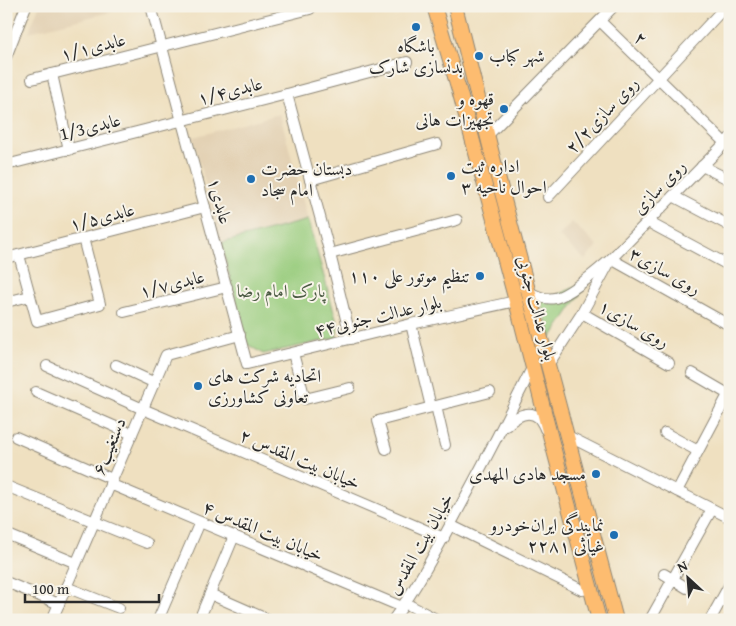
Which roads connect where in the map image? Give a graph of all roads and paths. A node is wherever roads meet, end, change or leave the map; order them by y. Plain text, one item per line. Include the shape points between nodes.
1 (26, 6) edge
2 (151, 6) edge
3 (434, 6) edge
4 (455, 6) edge
5 (614, 6) edge
6 (726, 6) edge
7 (310, 9) dead end
8 (600, 21) junction
9 (9, 41) edge
10 (162, 46) junction
11 (6, 57) edge
12 (406, 62) dead end
13 (52, 74) junction
14 (659, 78) junction
15 (32, 79) dead end
16 (287, 94) junction
17 (182, 120) junction
18 (487, 136) junction
19 (727, 141) edge
20 (436, 144) dead end
21 (69, 150) junction
22 (6, 165) edge
23 (702, 166) junction
24 (310, 180) junction
25 (730, 180) edge
26 (503, 196) junction
27 (674, 196) junction
28 (548, 197) dead end
29 (489, 200) junction
30 (205, 207) junction
31 (457, 220) dead end
32 (648, 222) junction
33 (730, 226) edge
34 (83, 238) junction
35 (330, 254) junction
36 (19, 255) junction
37 (6, 258) edge
38 (611, 259) junction
39 (730, 266) edge
40 (227, 287) junction
41 (528, 291) junction
42 (30, 296) junction
43 (516, 301) junction
44 (6, 302) edge
45 (124, 312) dead end
46 (582, 314) junction
47 (411, 324) junction
48 (729, 325) edge
49 (240, 336) junction
50 (351, 339) junction
51 (293, 353) junction
52 (669, 363) dead end
53 (247, 364) joint
54 (116, 365) dead end
55 (548, 365) junction
56 (47, 366) dead end
57 (533, 366) junction
58 (692, 373) dead end
59 (154, 383) junction
60 (350, 388) dead end
61 (36, 392) dead end
62 (490, 392) dead end
63 (729, 392) edge
64 (434, 407) junction
65 (143, 409) junction
66 (501, 430) junction
67 (664, 433) dead end
68 (132, 434) junction
69 (568, 436) junction
70 (16, 437) dead end
71 (551, 439) junction
72 (445, 445) dead end
73 (386, 450) dead end
74 (698, 451) junction
75 (111, 482) junction
76 (6, 486) edge
77 (677, 491) junction
78 (583, 493) junction
79 (567, 498) junction
80 (712, 509) junction
81 (728, 513) edge
82 (94, 521) junction
83 (200, 522) junction
84 (450, 525) junction
85 (6, 534) edge
86 (234, 536) junction
87 (444, 538) junction
88 (147, 543) dead end
89 (76, 563) junction
90 (664, 574) dead end
91 (674, 580) junction
92 (6, 582) edge
93 (730, 584) edge
94 (66, 587) junction
95 (591, 588) junction
96 (687, 588) dead end
97 (210, 594) junction
98 (59, 604) junction
99 (404, 605) junction
100 (119, 608) dead end
101 (52, 620) edge
102 (158, 620) edge
103 (199, 620) edge
104 (269, 620) edge
105 (393, 620) edge
106 (438, 620) edge
107 (599, 620) edge
108 (616, 620) edge
109 (650, 620) edge
110 (710, 620) edge

1 - 9 street
2 - 10 street, ۱عابدی
3 - 29 main road, بلوار عدالت جنوبی
4 - 18 main road, بلوار عدالت جنوبی
5 - 8 street
6 - 14 street, روی سازی۲/۲
7 - 10 street, عابدی۱/۱
8 - 14 street, ۲
8 - 18 street
9 - 11 street
10 - 13 street, عابدی۱/۱
10 - 17 street, ۱عابدی
12 - 16 street, عابدی۱/۴
13 - 15 street, عابدی۱/۱
13 - 21 street
14 - 19 street, ۲
14 - 28 street, روی سازی۲/۲
16 - 17 street, عابدی۱/۴
16 - 24 street
17 - 21 street, عابدی1/3
17 - 30 street, ۱عابدی
18 - 26 main road, بلوار عدالت جنوبی
19 - 23 street, روی سازی
20 - 24 street
21 - 22 street, عابدی1/3
23 - 25 street
23 - 27 street, روی سازی
24 - 35 street
26 - 29 main road
26 - 41 main road, بلوار عدالت جنوبی
27 - 32 street, روی سازی
27 - 33 street
29 - 43 main road, بلوار عدالت جنوبی
30 - 34 street, عابدی۱/۵
30 - 40 street, ۱عابدی
31 - 35 street
32 - 38 street, روی سازی
32 - 39 street
34 - 36 street, عابدی۱/۵
34 - 42 street via 100,304 37,321
35 - 50 street
36 - 37 street, عابدی۱/۵
36 - 42 street
38 - 41 street via 592,276 555,298 544,298
38 - 46 street
38 - 48 street, روی سازی۳
40 - 45 street, عابدی۱/۷
40 - 49 street, ۱عابدی
41 - 55 main road, بلوار عدالت جنوبی
42 - 44 street
43 - 47 street, بلوار عدالت جنوبی۴۴
43 - 57 main road, بلوار عدالت جنوبی
46 - 52 street, روی سازی۱
46 - 55 street
47 - 50 street, بلوار عدالت جنوبی۴۴
47 - 64 street
49 - 53 street, ۱عابدی
49 - 59 street, دستغیب۶ via 166,355
50 - 51 street, بلوار عدالت جنوبی۴۴
51 - 53 street, بلوار عدالت جنوبی۴۴
51 - 60 street via 305,399
54 - 59 street
55 - 69 main road, بلوار عدالت جنوبی
56 - 65 street, خیابان بیت المقدس ۲
57 - 66 street, خیابان بیت المقدس
57 - 71 main road, بلوار عدالت جنوبی
58 - 63 street
59 - 65 street, دستغیب۶
61 - 68 street
62 - 64 street
63 - 74 street
64 - 72 street
64 - 73 street via 378,421
65 - 68 street, دستغیب۶
65 - 87 street, خیابان بیت المقدس ۲
66 - 71 street via 515,418 530,414 539,418
66 - 84 street, خیابان بیت المقدس
67 - 74 street
68 - 75 street, دستغیب۶
69 - 77 street
69 - 78 main road, بلوار عدالت جنوبی
70 - 75 street, خیابان بیت المقدس ۴
71 - 79 main road, بلوار عدالت جنوبی
74 - 77 street
75 - 82 street, دستغیب۶
75 - 83 street, خیابان بیت المقدس ۴
76 - 82 street
77 - 80 street
78 - 79 main road
78 - 108 main road, بلوار عدالت جنوبی
79 - 95 main road, بلوار عدالت جنوبی
80 - 81 street
80 - 91 street
82 - 88 street
82 - 89 street, دستغیب۶
83 - 86 street, خیابان بیت المقدس ۴
83 - 102 street
84 - 87 street, خیابان بیت المقدس
84 - 95 street via 582,590
85 - 89 street
86 - 97 street
86 - 99 street, خیابان بیت المقدس ۴
87 - 99 street, خیابان بیت المقدس
89 - 94 street, دستغیب۶
90 - 91 street
91 - 96 street
91 - 109 street
92 - 98 street
93 - 110 street
94 - 98 street, دستغیب۶
94 - 100 street
95 - 107 main road, بلوار عدالت جنوبی
97 - 103 street
97 - 104 street
98 - 101 street, دستغیب۶
99 - 105 street, خیابان بیت المقدس
99 - 106 street, خیابان بیت المقدس ۴

